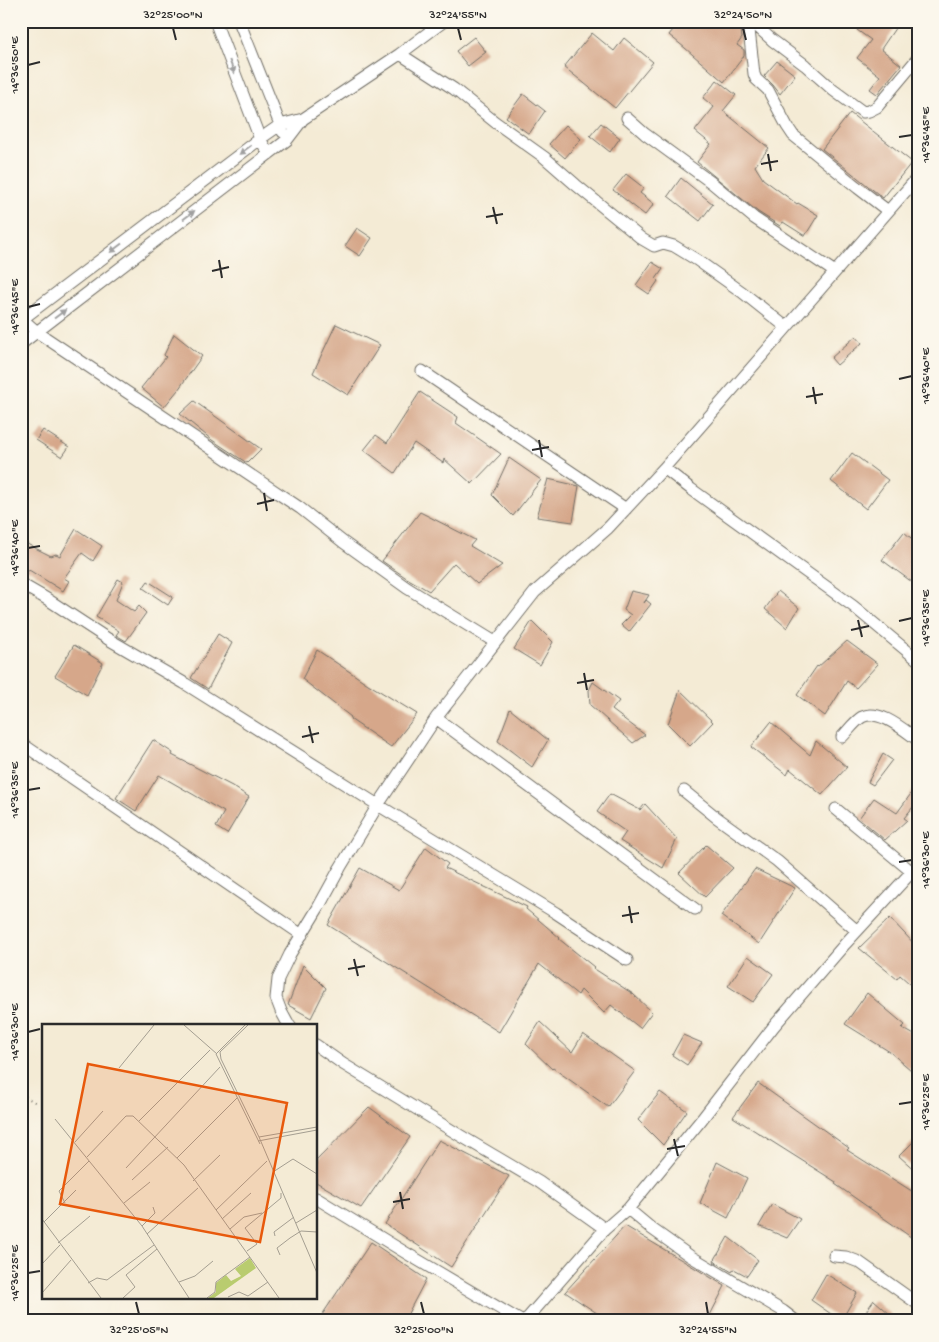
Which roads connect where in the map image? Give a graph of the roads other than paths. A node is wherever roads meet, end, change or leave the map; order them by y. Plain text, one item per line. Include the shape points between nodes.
1 (215, 21) edge
2 (239, 21) edge
3 (444, 21) edge
4 (749, 21) edge
5 (400, 54) junction
6 (918, 58) edge
7 (627, 118) dead end
8 (303, 119) junction
9 (280, 126) junction
10 (260, 139) junction
11 (288, 140) junction
12 (269, 154) junction
13 (918, 177) edge
14 (888, 211) junction
15 (835, 272) junction
16 (22, 320) edge
17 (786, 327) junction
18 (37, 332) junction
19 (21, 344) edge
20 (422, 371) dead end
21 (664, 468) junction
22 (626, 509) junction
23 (21, 584) edge
24 (495, 642) junction
25 (918, 660) edge
26 (436, 718) junction
27 (842, 737) dead end
28 (918, 740) edge
29 (21, 743) edge
30 (684, 791) dead end
31 (378, 805) junction
32 (836, 809) dead end
33 (915, 868) edge
34 (695, 909) dead end
35 (857, 931) junction
36 (302, 936) junction
37 (627, 960) dead end
38 (288, 1024) edge
39 (318, 1046) edge
40 (318, 1199) edge
41 (628, 1209) junction
42 (604, 1229) junction
43 (834, 1256) dead end
44 (918, 1304) edge
45 (521, 1321) edge
46 (525, 1321) edge
47 (796, 1321) edge

1 -> 10 street
2 - 9 street
3 - 5 street
4 - 6 street via 863,112 877,107
4 - 14 street via 756,79 768,90 786,126
5 - 8 street
5 - 17 street via 454,89 544,157 642,239 654,246 663,243 674,246 697,260
7 - 15 street via 754,218
8 - 9 street
8 - 11 street
9 - 10 street
9 - 11 street
10 - 12 street
10 -> 16 street
11 - 12 street
18 -> 12 street
13 - 14 street
14 - 15 street
15 - 17 street
16 - 18 street
17 - 21 street
18 - 19 street
18 - 24 street via 300,508 407,588
20 - 22 street
21 - 22 street
21 - 25 street via 853,606
22 - 24 street via 535,592
23 - 31 street
24 - 26 street
26 - 31 street
26 - 34 street
27 - 28 street via 861,717 872,714 883,717
29 - 36 street
30 - 35 street via 777,861
31 - 36 street
31 - 37 street
32 - 33 street
33 - 35 street
35 - 41 street via 774,1026
36 - 38 street via 278,979 276,998
39 - 42 street via 539,1182
40 - 45 street
41 - 42 street
41 - 47 street via 690,1256
42 - 46 street
43 - 44 street via 859,1262

